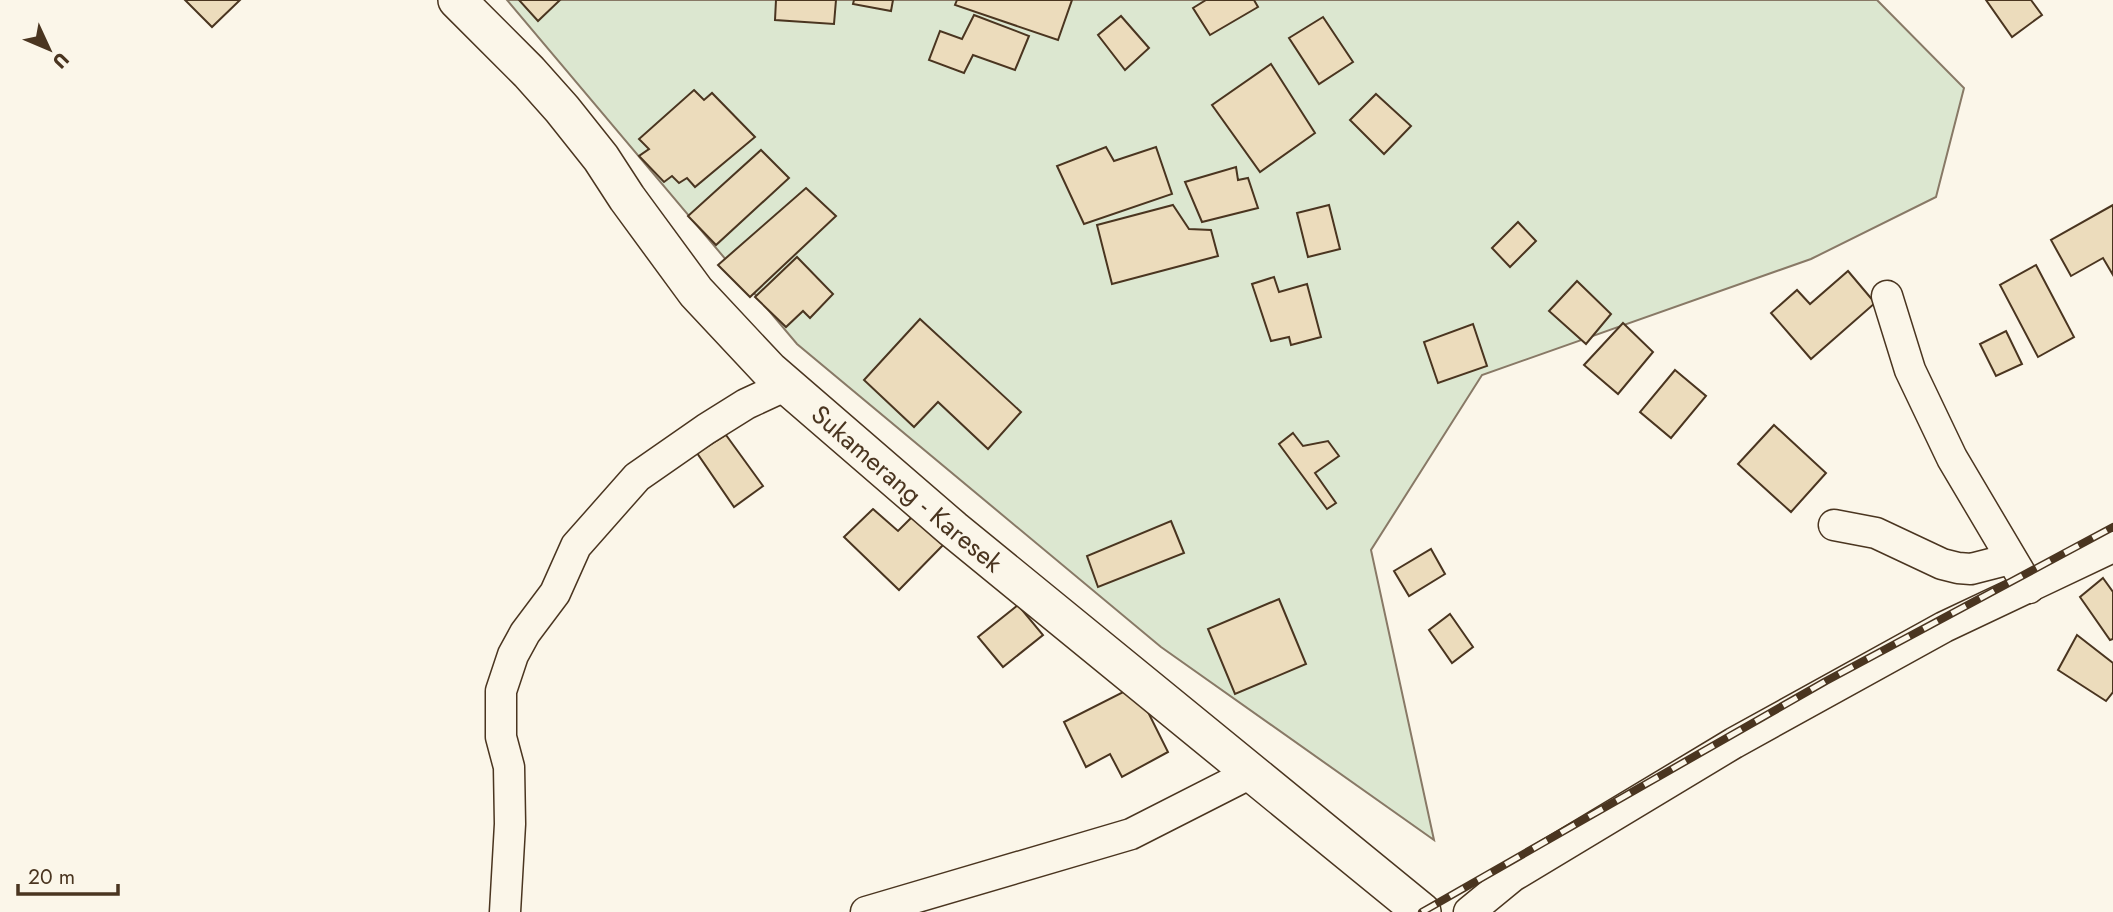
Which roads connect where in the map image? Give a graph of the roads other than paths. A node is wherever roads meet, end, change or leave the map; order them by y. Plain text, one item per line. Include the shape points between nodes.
1 (457, 0) edge
2 (1887, 296) dead end
3 (788, 385) junction
4 (1834, 525) dead end
5 (2113, 547) edge
6 (2010, 559) junction
7 (2029, 589) junction
8 (1253, 772) junction
9 (505, 912) edge
10 (866, 912) edge
11 (1422, 912) edge
12 (1469, 912) edge

1 - 3 street, Sukamerang - Karesek via 562,109 696,292
2 - 6 street via 1910,370 1952,458
3 - 8 street, Sukamerang - Karesek via 964,538
3 - 9 street via 726,416 637,477 576,546 555,593 513,655 501,691 502,737 509,767
4 - 6 street via 1876,533 1942,565 1971,569
5 - 7 street
6 - 7 street
7 - 12 street via 1944,627 1734,743 1513,876
8 - 10 street via 1131,834
8 - 11 street, Sukamerang - Karesek

